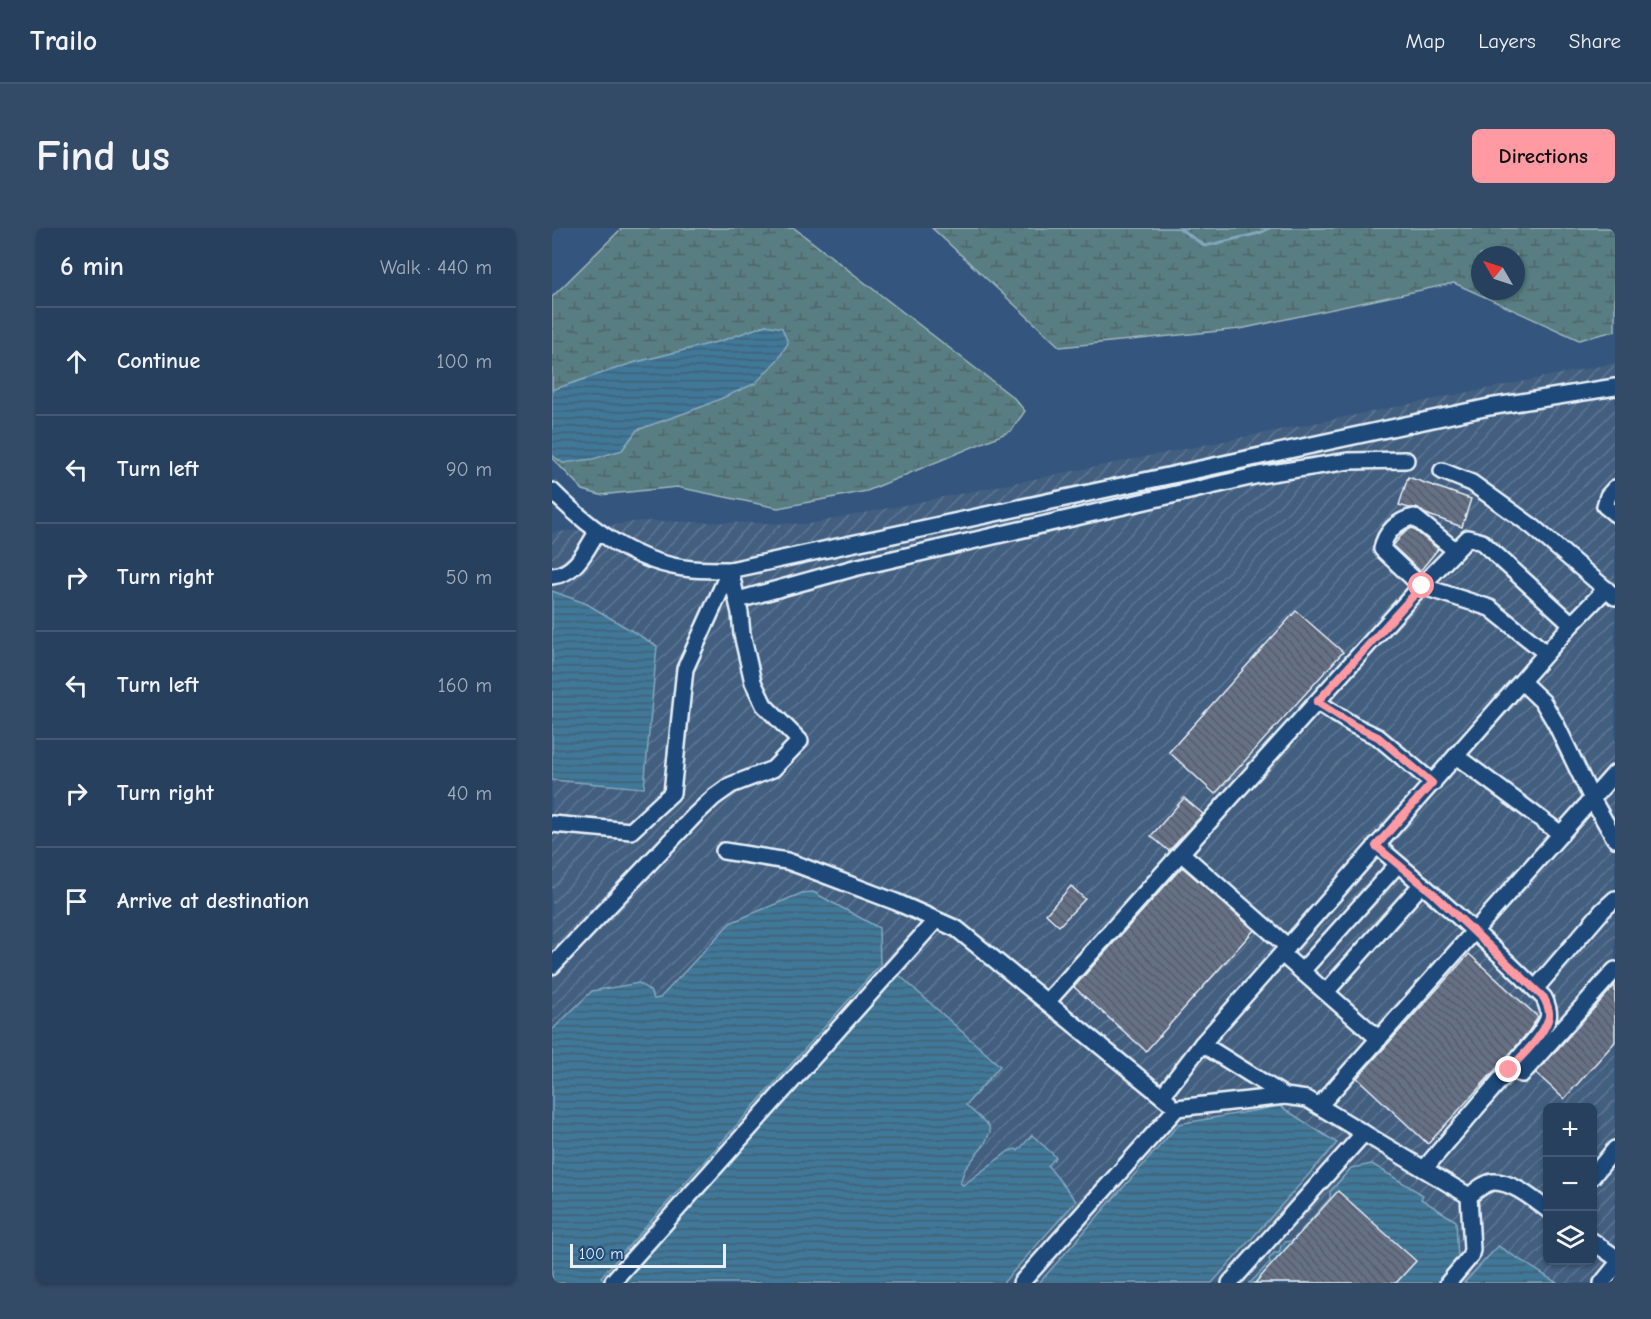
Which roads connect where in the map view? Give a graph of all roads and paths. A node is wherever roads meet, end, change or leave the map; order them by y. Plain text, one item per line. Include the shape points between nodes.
1 (1615, 387) edge
2 (1406, 460) dead end
3 (1442, 471) dead end
4 (1615, 488) edge
5 (552, 491) edge
6 (1615, 514) edge
7 (597, 532) junction
8 (1455, 550) junction
9 (730, 570) junction
10 (552, 576) edge
11 (1422, 586) junction
12 (1610, 593) edge
13 (738, 600) junction
14 (1572, 624) junction
15 (1546, 654) junction
16 (1522, 682) junction
17 (1317, 702) junction
18 (1456, 756) junction
19 (1615, 773) edge
20 (1432, 783) junction
21 (1592, 799) junction
22 (552, 824) edge
23 (1561, 834) junction
24 (1615, 839) edge
25 (1376, 846) junction
26 (724, 851) dead end
27 (1181, 853) junction
28 (1398, 864) junction
29 (1422, 884) junction
30 (1615, 899) edge
31 (936, 920) junction
32 (1474, 931) junction
33 (1285, 950) junction
34 (552, 966) edge
35 (1615, 970) edge
36 (1302, 971) junction
37 (1535, 989) junction
38 (1326, 992) junction
39 (1047, 1002) junction
40 (1379, 1039) junction
41 (1202, 1044) junction
42 (1509, 1070) junction
43 (1162, 1096) junction
44 (1285, 1096) junction
45 (1319, 1106) junction
46 (1177, 1108) junction
47 (1364, 1133) junction
48 (1615, 1149) edge
49 (1424, 1169) junction
50 (1597, 1172) edge
51 (1469, 1197) junction
52 (1543, 1206) edge
53 (1597, 1244) edge
54 (1615, 1257) edge
55 (1615, 1267) edge
56 (613, 1281) dead end
57 (1021, 1283) edge
58 (1230, 1283) edge
59 (1449, 1283) edge
60 (1602, 1283) edge

1 - 9 street via 1489,406
2 - 13 street via 1349,461 1259,475 854,568
3 - 12 street via 1472,483 1515,514
4 - 6 street via 1605,506
5 - 7 street
7 - 9 street via 652,560 691,569
7 - 10 street via 577,564 563,575
8 - 11 street
8 - 11 street via 1414,517 1404,519 1390,531 1382,549
8 - 14 street via 1468,538 1482,542
9 - 13 street
9 - 22 street via 685,669 672,793 631,831
11 - 15 street via 1490,608
11 - 17 street
12 - 14 street
13 - 34 street via 753,682 764,705 800,741 773,769 732,784 694,815
14 - 15 street
15 - 16 street
16 - 18 street
16 - 21 street via 1543,702
17 - 20 street via 1378,737
17 - 27 street
18 - 20 street
18 - 23 street
19 - 21 street
20 - 25 street
21 - 23 street
21 - 24 street
23 - 32 street
25 - 28 street
25 - 33 street
26 - 31 street via 787,861
27 - 33 street
27 - 39 street
28 - 29 street
28 - 36 street
29 - 32 street
29 - 38 street
30 - 37 street
31 - 39 street via 957,929
31 - 56 street
32 - 37 street
32 - 40 street
33 - 36 street
33 - 41 street
35 - 42 street via 1522,1074
36 - 38 street
37 - 42 street via 1544,998 1549,1019
38 - 40 street
39 - 43 street
40 - 45 street
41 - 43 street
41 - 44 street
42 - 49 street
43 - 46 street
44 - 45 street via 1307,1099
44 - 46 street
45 - 47 street
46 - 57 street
47 - 49 street
47 - 58 street
48 - 50 street
49 - 51 street
51 - 52 street via 1493,1182 1508,1185
51 - 59 street via 1472,1250
53 - 54 street
55 - 60 street

